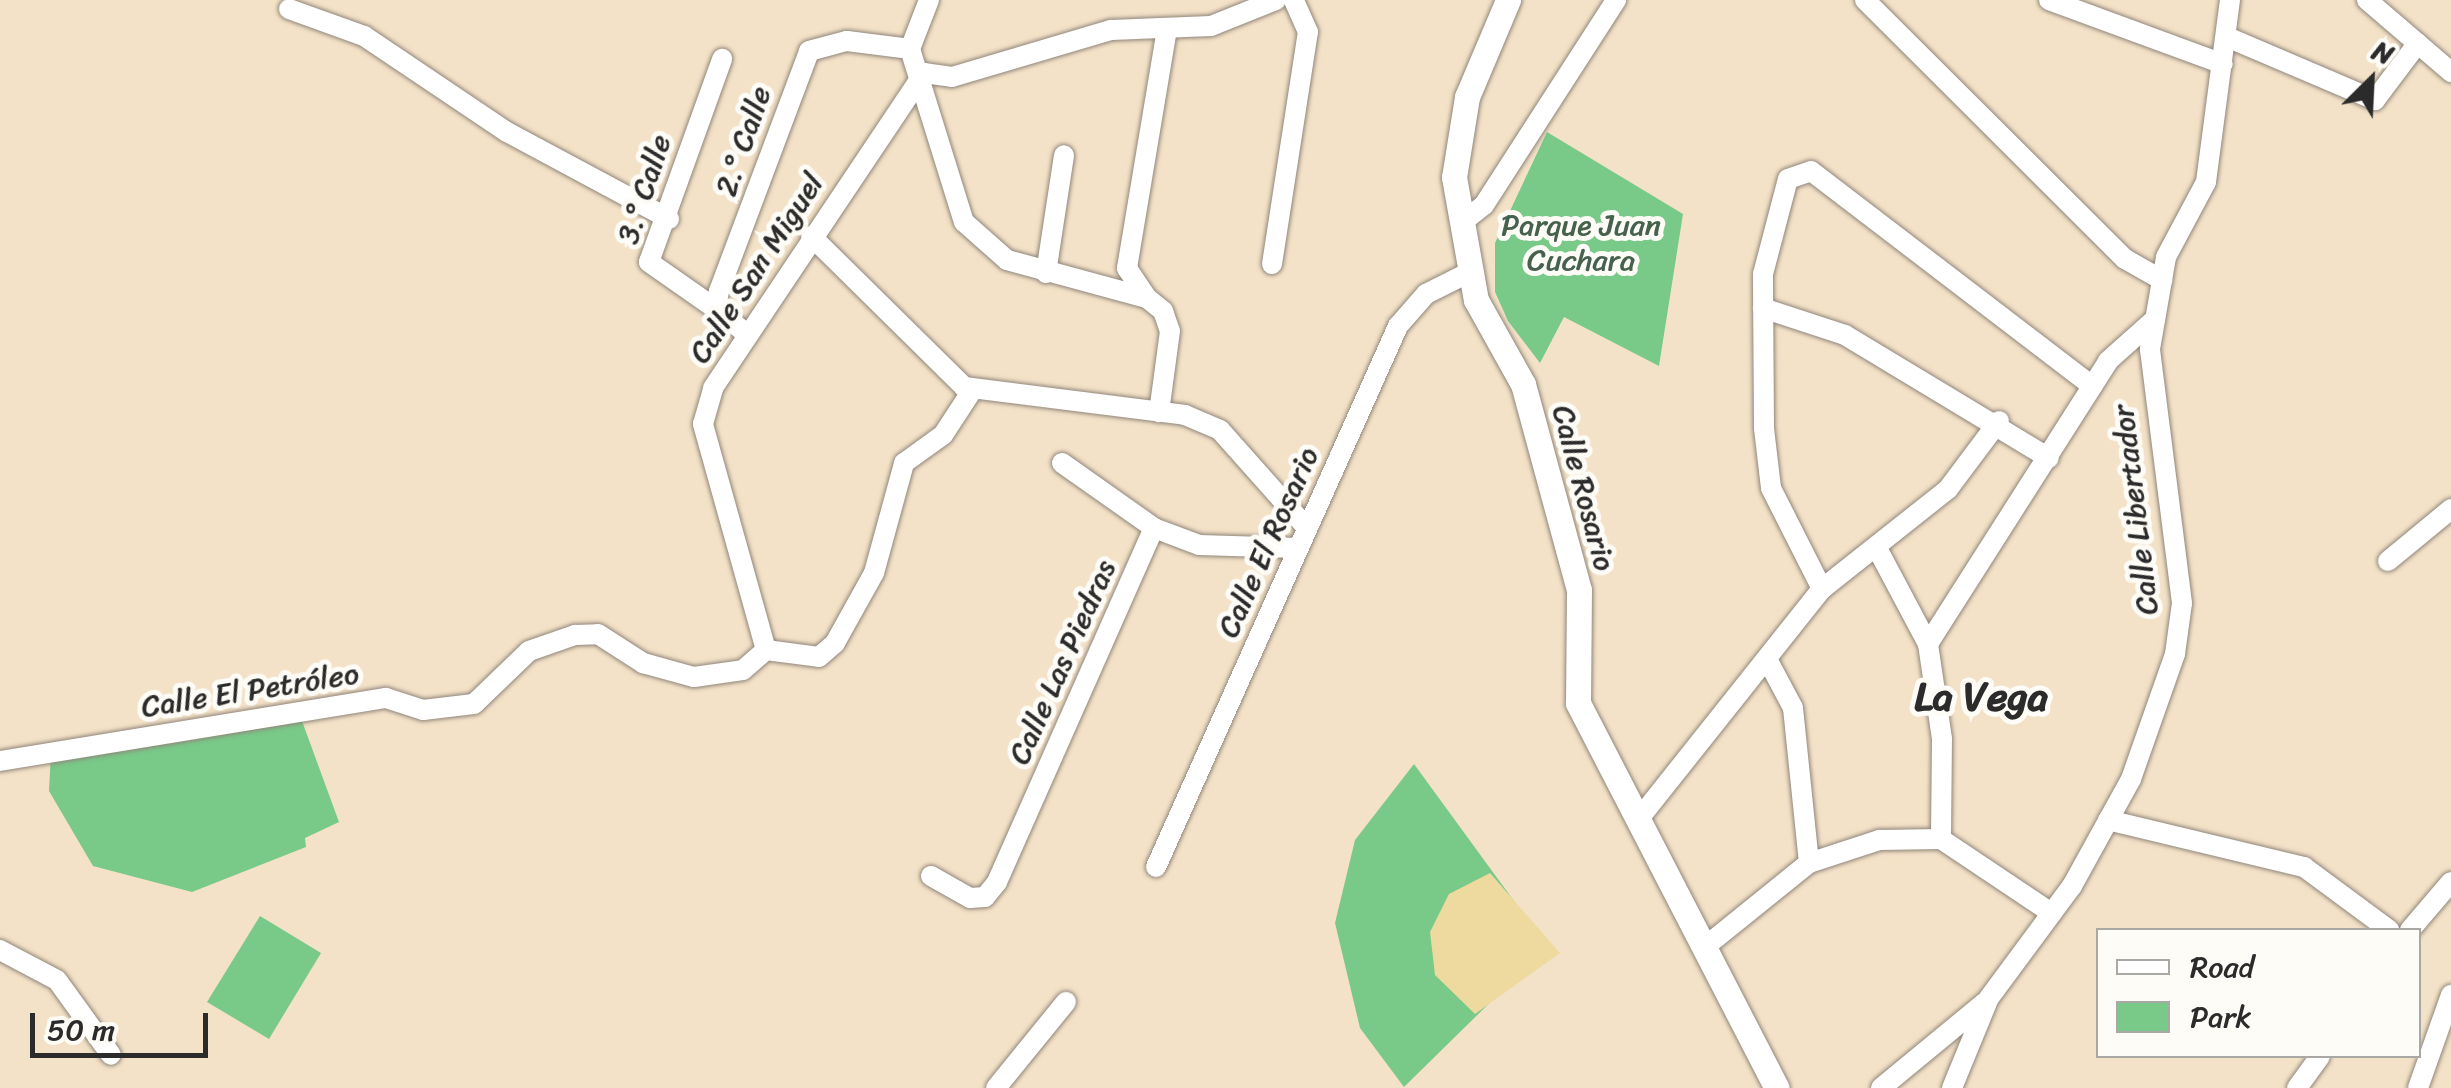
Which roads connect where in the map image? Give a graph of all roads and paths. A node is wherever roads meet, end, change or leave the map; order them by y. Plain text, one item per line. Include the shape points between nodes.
1 (928, 0) edge
2 (1276, 0) edge
3 (1294, 0) edge
4 (1508, 0) edge
5 (1616, 0) edge
6 (1865, 0) edge
7 (2049, 0) edge
8 (2230, 0) edge
9 (2368, 0) edge
10 (289, 9) dead end
11 (1168, 28) junction
12 (2227, 37) junction
13 (2418, 43) junction
14 (910, 48) junction
15 (722, 58) dead end
16 (2222, 64) junction
17 (2451, 72) edge
18 (924, 73) junction
19 (1064, 155) dead end
20 (669, 219) junction
21 (1461, 223) junction
22 (812, 236) junction
23 (1272, 264) dead end
24 (1470, 272) junction
25 (1046, 273) junction
26 (2162, 280) junction
27 (1147, 298) junction
28 (1763, 308) junction
29 (716, 309) junction
30 (2156, 319) junction
31 (748, 336) junction
32 (2092, 386) junction
33 (973, 389) junction
34 (1160, 412) junction
35 (1999, 421) junction
36 (2049, 458) junction
37 (1062, 463) dead end
38 (2451, 509) edge
39 (1154, 528) junction
40 (1308, 528) junction
41 (1298, 548) junction
42 (1878, 550) junction
43 (2388, 561) dead end
44 (1822, 589) junction
45 (1928, 644) junction
46 (766, 650) junction
47 (1767, 658) junction
48 (0, 761) edge
49 (1638, 820) junction
50 (2108, 820) junction
51 (1941, 839) junction
52 (1809, 864) junction
53 (1156, 867) dead end
54 (931, 876) dead end
55 (2451, 882) edge
56 (2050, 912) junction
57 (2387, 928) edge
58 (2412, 928) edge
59 (1706, 946) junction
60 (0, 950) edge
61 (2451, 995) edge
62 (1989, 998) junction
63 (1066, 1002) dead end
64 (112, 1055) dead end
65 (2319, 1058) edge
66 (996, 1088) edge
67 (1777, 1088) edge
68 (1880, 1088) edge
69 (1952, 1088) edge
70 (2297, 1088) edge
71 (2418, 1088) edge

1 - 14 street
2 - 11 street via 1211,26
3 - 23 street via 1308,32
4 - 21 street, Calle Rosario via 1467,97 1454,177
5 - 21 street via 1484,205
6 - 26 street via 2125,259
7 - 16 street
8 - 12 street, Calle Libertador
9 - 13 street
10 - 20 street via 364,36 508,132 633,192
11 - 18 street via 1112,30 952,78
11 - 27 street via 1127,268
12 - 13 street via 2375,100
12 - 16 street, Calle Libertador
13 - 17 street
14 - 18 street
14 - 29 street, 2.° Calle via 846,41 809,51
15 - 20 street, 3.° Calle via 698,109
16 - 26 street, Calle Libertador via 2206,182
18 - 22 street, Calle San Miguel
18 - 25 street via 964,222 980,244
19 - 25 street
20 - 29 street, 3.° Calle via 649,262
21 - 24 street, Calle Rosario
22 - 31 street, Calle San Miguel
22 - 33 street via 944,373
24 - 40 street, Calle El Rosario via 1426,294 1398,326
24 - 49 street, Calle Rosario via 1523,384 1579,590 1578,704
25 - 27 street
26 - 30 street, Calle Libertador
27 - 34 street via 1170,331
28 - 32 street via 1774,207 1788,179 1811,171
28 - 35 street via 1845,335
28 - 44 street via 1771,488
29 - 31 street
30 - 32 street
30 - 50 street, Calle Libertador via 2150,399 2182,603 2170,669
31 - 46 street, Calle San Miguel via 703,424
32 - 36 street
33 - 34 street
33 - 46 street via 943,435 904,464 874,573 835,644 819,657
34 - 40 street via 1220,430
35 - 36 street
35 - 42 street via 1948,489
36 - 45 street
37 - 39 street
38 - 43 street
39 - 41 street via 1200,545
39 - 54 street, Calle Las Piedras via 997,882 985,898 970,898
40 - 41 street, Calle El Rosario
41 - 53 street, Calle El Rosario
42 - 44 street
42 - 45 street
44 - 47 street
45 - 51 street via 1942,740
46 - 48 street, Calle El Petróleo via 743,670 694,677 643,663 598,634 575,635 529,651 474,704 423,710 386,698
47 - 49 street
47 - 52 street via 1793,708
49 - 59 street, Calle Rosario
50 - 56 street, Calle Libertador
50 - 57 street via 2304,867
51 - 52 street via 1879,840
51 - 56 street
52 - 59 street
55 - 58 street
56 - 62 street, Calle Libertador
59 - 67 street, Calle Rosario
60 - 64 street via 57,980
61 - 71 street
62 - 68 street
62 - 69 street, Calle Libertador
63 - 66 street
65 - 70 street

